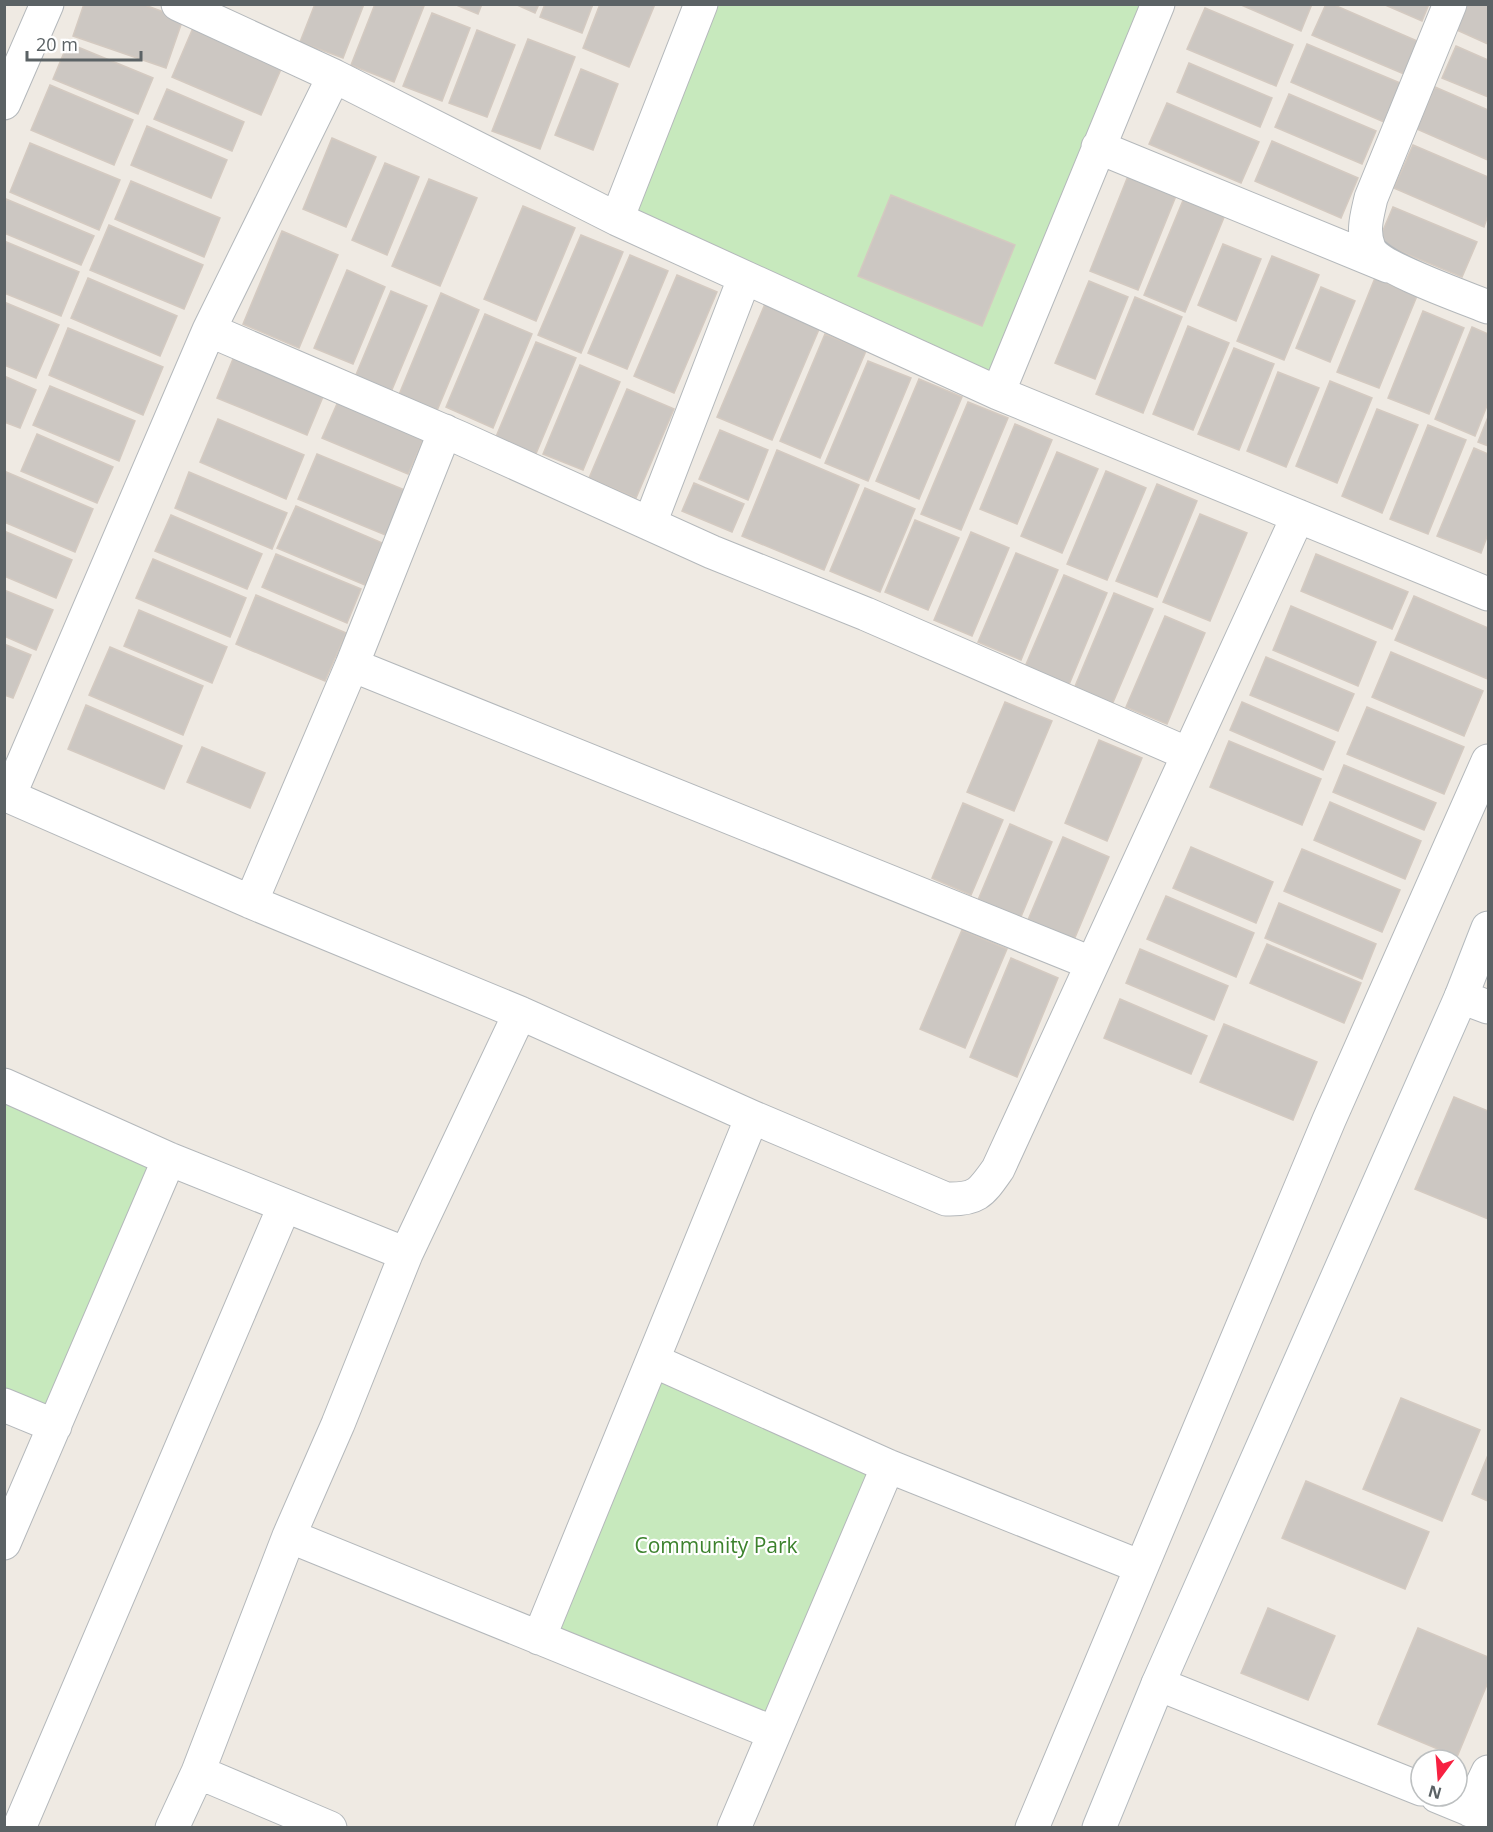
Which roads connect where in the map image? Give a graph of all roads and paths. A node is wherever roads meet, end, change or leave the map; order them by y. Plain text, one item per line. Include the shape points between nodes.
1 (47, 4) edge
2 (178, 4) edge
3 (701, 4) edge
4 (1158, 4) edge
5 (1450, 4) edge
6 (334, 76) junction
7 (4, 103) edge
8 (1098, 147) junction
9 (617, 219) junction
10 (1388, 266) junction
11 (744, 279) junction
12 (1488, 307) edge
13 (209, 330) junction
14 (998, 393) junction
15 (445, 431) junction
16 (1298, 516) junction
17 (650, 523) junction
18 (1488, 594) edge
19 (352, 665) junction
20 (1188, 754) junction
21 (1488, 761) edge
22 (7, 795) edge
23 (251, 902) junction
24 (1488, 928) edge
25 (1091, 963) junction
26 (1475, 1002) edge
27 (520, 1013) junction
28 (4, 1085) edge
29 (752, 1117) junction
30 (169, 1159) junction
31 (284, 1206) junction
32 (406, 1254) junction
33 (654, 1361) junction
34 (4, 1405) edge
35 (55, 1426) junction
36 (888, 1466) junction
37 (289, 1536) junction
38 (4, 1544) edge
39 (1141, 1567) junction
40 (539, 1638) junction
41 (1158, 1684) junction
42 (774, 1733) junction
43 (198, 1772) junction
44 (1488, 1772) edge
45 (1409, 1784) edge
46 (1479, 1813) edge
47 (19, 1827) edge
48 (172, 1827) edge
49 (330, 1827) edge
50 (734, 1827) edge
51 (1032, 1827) edge
52 (1100, 1827) edge

1 - 7 street
2 - 6 street
3 - 9 street
4 - 8 street
5 - 10 street via 1371,198 1364,229 1370,251
6 - 9 street
6 - 13 street
8 - 10 street
8 - 14 street
9 - 11 street
10 - 12 street
11 - 14 street
11 - 17 street
13 - 15 street
13 - 22 street
14 - 16 street
15 - 17 street
15 - 19 street
16 - 18 street
16 - 20 street
17 - 20 street
19 - 23 street
19 - 25 street
20 - 25 street
21 - 39 street via 1329,1120
22 - 23 street
23 - 27 street
24 - 26 street
25 - 29 street via 998,1169 982,1191 967,1199 946,1199
26 - 41 street
27 - 29 street
27 - 32 street
28 - 30 street
29 - 33 street
30 - 31 street
30 - 35 street
31 - 32 street
31 - 47 street
32 - 37 street
33 - 36 street
33 - 40 street
34 - 35 street
35 - 38 street
36 - 39 street
36 - 42 street
37 - 40 street
37 - 43 street
39 - 51 street
40 - 42 street
41 - 45 street
41 - 52 street
42 - 50 street
43 - 48 street
43 - 49 street
44 - 46 street

